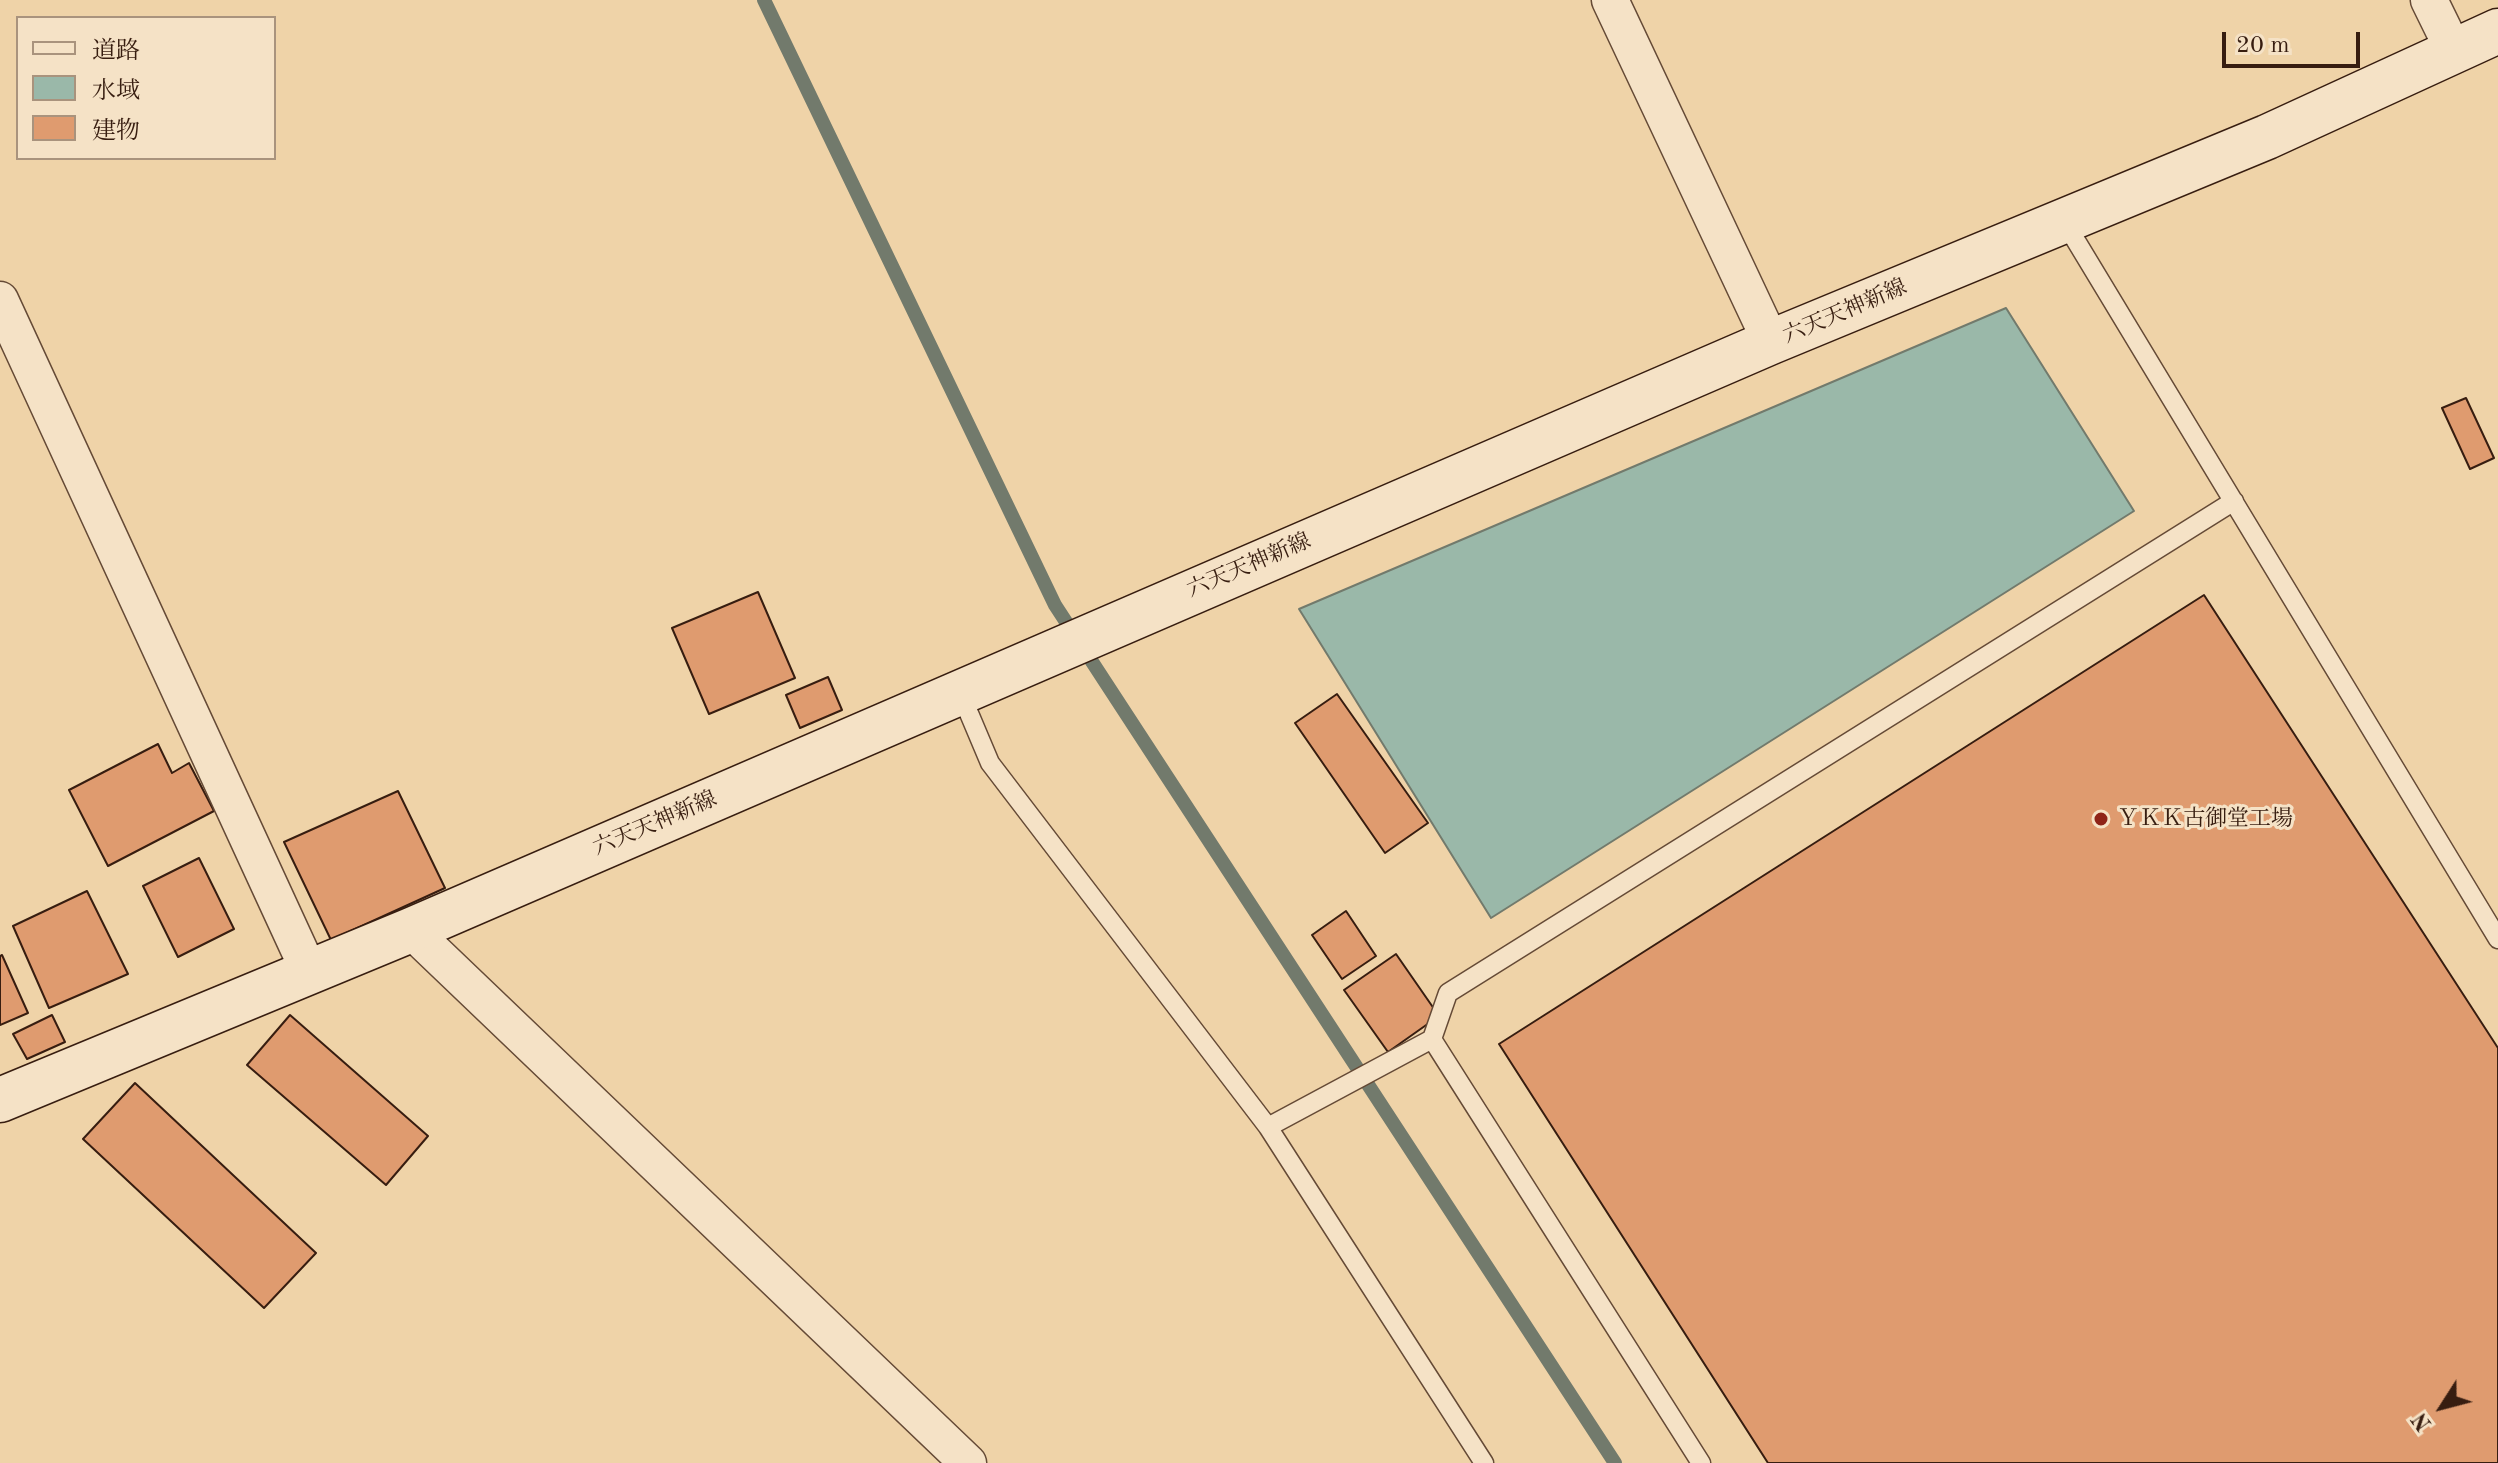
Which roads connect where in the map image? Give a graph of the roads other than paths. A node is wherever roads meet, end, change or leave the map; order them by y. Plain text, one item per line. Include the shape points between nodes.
1 (1610, 0) edge
2 (2429, 0) edge
3 (2498, 31) edge
4 (2454, 51) junction
5 (2064, 221) junction
6 (0, 300) edge
7 (1771, 342) junction
8 (2234, 501) junction
9 (960, 692) junction
10 (411, 930) junction
11 (2498, 939) edge
12 (309, 971) junction
13 (1432, 1039) junction
14 (0, 1100) edge
15 (1268, 1127) junction
16 (968, 1463) edge
17 (1484, 1463) edge
18 (1701, 1463) edge

1 - 7 street
2 - 4 street
3 - 4 main road, 六天天神新線
4 - 5 main road, 六天天神新線 via 2267,137
5 - 7 main road, 六天天神新線
5 - 8 lane
6 - 12 street
7 - 9 main road, 六天天神新線
8 - 11 lane
8 - 13 lane via 1448,993
9 - 10 main road, 六天天神新線
9 - 15 lane via 990,763
10 - 12 main road, 六天天神新線
10 - 16 street
12 - 14 main road, 六天天神新線
13 - 15 lane
13 - 18 lane
15 - 17 lane

